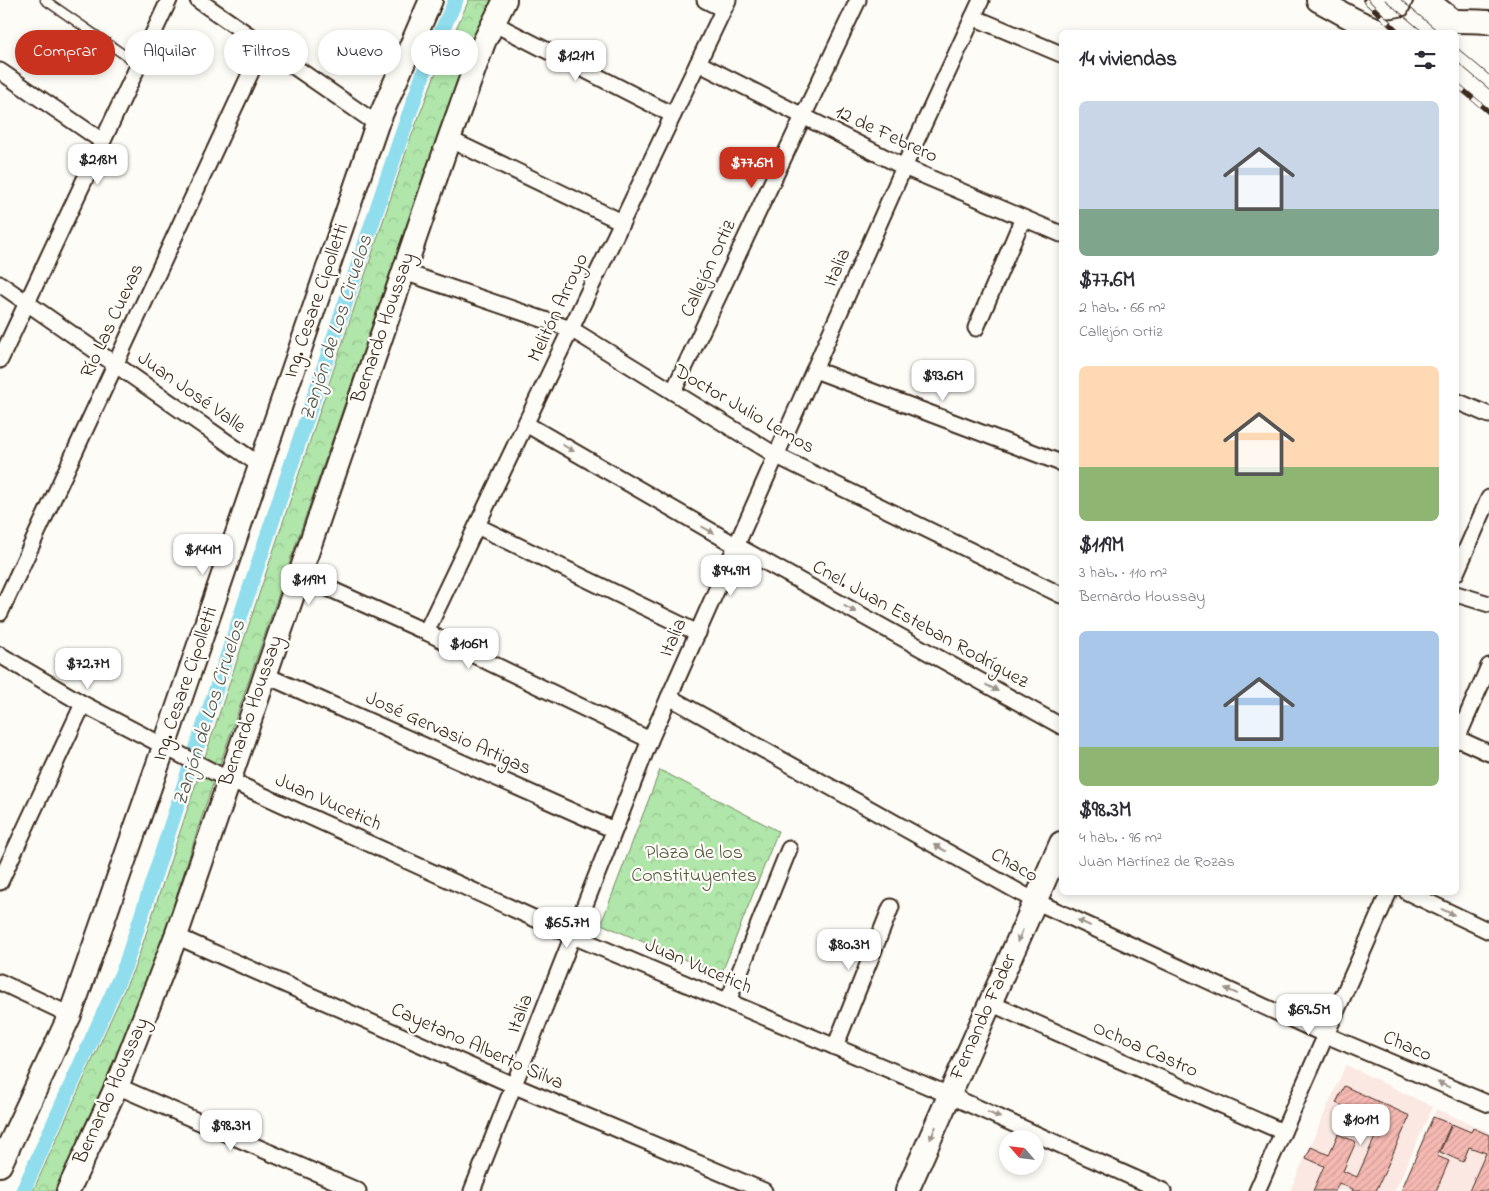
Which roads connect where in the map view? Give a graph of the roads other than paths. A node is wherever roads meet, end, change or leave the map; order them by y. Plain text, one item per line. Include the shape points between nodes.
1 (45, 0) edge
2 (169, 0) edge
3 (198, 0) edge
4 (431, 0) edge
5 (505, 0) edge
6 (705, 0) edge
7 (858, 0) edge
8 (981, 0) edge
9 (1318, 0) edge
10 (1427, 0) edge
11 (1432, 0) edge
12 (726, 5) edge
13 (974, 17) junction
14 (1458, 20) junction
15 (1489, 22) edge
16 (493, 23) junction
17 (1414, 29) edge
18 (155, 30) edge
19 (240, 30) edge
20 (1379, 30) edge
21 (1059, 53) edge
22 (125, 55) edge
23 (698, 63) junction
24 (0, 71) edge
25 (134, 75) edge
26 (250, 75) edge
27 (305, 75) edge
28 (673, 115) junction
29 (802, 117) junction
30 (377, 124) junction
31 (449, 139) junction
32 (102, 141) junction
33 (904, 168) junction
34 (1023, 218) junction
35 (622, 222) junction
36 (1059, 233) edge
37 (404, 272) junction
38 (0, 284) edge
39 (28, 303) junction
40 (976, 328) dead end
41 (571, 329) junction
42 (0, 360) edge
43 (115, 365) junction
44 (815, 370) junction
45 (673, 392) junction
46 (1459, 402) edge
47 (1489, 414) edge
48 (526, 424) junction
49 (777, 456) junction
50 (1059, 462) edge
51 (260, 466) junction
52 (1489, 498) edge
53 (477, 526) junction
54 (737, 546) junction
55 (1459, 566) edge
56 (299, 575) junction
57 (1059, 594) edge
58 (1459, 595) edge
59 (1489, 604) edge
60 (0, 613) edge
61 (426, 632) junction
62 (698, 634) junction
63 (0, 655) edge
64 (1489, 666) edge
65 (265, 675) junction
66 (669, 697) junction
67 (83, 704) junction
68 (1059, 725) edge
69 (1459, 734) edge
70 (650, 740) junction
71 (1459, 740) edge
72 (1489, 753) edge
73 (184, 757) junction
74 (228, 780) junction
75 (614, 830) junction
76 (1059, 848) edge
77 (789, 849) dead end
78 (0, 882) edge
79 (1388, 895) edge
80 (1413, 895) edge
81 (1035, 901) junction
82 (891, 907) dead end
83 (1489, 930) edge
84 (176, 936) junction
85 (573, 936) junction
86 (0, 982) edge
87 (728, 1001) junction
88 (990, 1003) junction
89 (70, 1015) junction
90 (1326, 1034) junction
91 (835, 1047) junction
92 (116, 1086) junction
93 (515, 1086) junction
94 (949, 1095) junction
95 (1489, 1104) edge
96 (1283, 1132) junction
97 (0, 1165) edge
98 (68, 1191) edge
99 (358, 1191) edge
100 (472, 1191) edge
101 (764, 1191) edge
102 (907, 1191) edge
103 (1163, 1191) edge
104 (1257, 1191) edge

1 - 22 lane
2 - 18 street
3 - 19 street
4 - 30 street, Ing. Cesare Cipolletti
5 - 16 street, Bernardo Houssay
6 - 12 street
7 - 29 street, Callejón Ortiz
8 - 13 street, Italia
9 - 20 street
10 - 17 street
11 - 14 street
12 - 23 street, Melitón Arroyo
13 - 21 street
13 - 33 street, Italia
14 - 15 street
14 - 17 street via 1428,23
16 - 28 street
16 - 31 street, Bernardo Houssay
23 - 28 street, Melitón Arroyo
23 - 29 street, 12 de Febrero
24 - 32 street
25 - 32 street
26 - 43 street, Río Las Cuevas
27 - 30 street
28 - 35 street, Melitón Arroyo
29 - 33 street, 12 de Febrero
29 - 45 street, Callejón Ortiz
30 - 51 street, Ing. Cesare Cipolletti
31 - 35 street
31 - 37 street, Bernardo Houssay
32 - 39 street
33 - 34 street, 12 de Febrero
33 - 44 street, Italia
34 - 36 street, 12 de Febrero
34 - 40 street
35 - 41 street, Melitón Arroyo
37 - 41 street, Doctor Julio Lemos
37 - 56 street, Bernardo Houssay
38 - 39 street, Juan José Valle
39 - 42 street
39 - 43 street, Juan José Valle
41 - 45 street, Doctor Julio Lemos
41 - 48 street, Melitón Arroyo
43 - 51 street, Juan José Valle
43 - 60 street, Río Las Cuevas
44 - 49 street, Italia
44 - 50 street
45 - 49 street, Doctor Julio Lemos
46 - 47 street
48 - 53 street, Melitón Arroyo
48 -> 54 street, Cnel. Juan Esteban Rodríguez
49 - 54 street, Italia
49 - 57 street, Doctor Julio Lemos
51 - 73 street, Ing. Cesare Cipolletti
52 - 55 street
53 - 61 street, Melitón Arroyo
53 - 62 street
54 - 62 street, Italia
54 -> 68 street, Cnel. Juan Esteban Rodríguez
56 - 61 street
56 - 65 street, Bernardo Houssay
58 - 59 street
61 - 70 street
62 - 66 street, Italia
63 - 67 street, Juan Vucetich
64 - 69 street
65 - 74 street, Bernardo Houssay
65 - 75 street, José Gervasio Artigas
66 - 70 street, Italia
81 -> 66 street, Chaco
67 - 73 street, Juan Vucetich
67 - 78 street
70 - 75 street, Italia
71 - 72 street
73 - 74 street, Juan Vucetich
73 - 89 street, Ing. Cesare Cipolletti
74 - 84 street, Bernardo Houssay
74 - 85 street, Juan Vucetich
75 - 85 street, Italia
76 - 81 street, Fernando Fader
77 - 87 street
79 - 90 street
80 -> 83 street
81 -> 88 street, Fernando Fader
90 -> 81 street, Chaco
82 - 91 street
84 - 92 street, Bernardo Houssay
84 - 93 street, Cayetano Alberto Silva
85 - 87 street, Juan Vucetich
85 - 93 street, Italia
86 - 89 street
87 - 91 street, Juan Vucetich
88 - 94 street, Fernando Fader
88 - 96 street, Ochoa Castro
89 - 97 street, Ing. Cesare Cipolletti
95 -> 90 street, Chaco
90 - 96 street
91 - 94 street, Juan Vucetich
92 - 98 street, Bernardo Houssay
92 - 99 street
93 - 100 street, Italia
93 - 101 street, Cayetano Alberto Silva
94 -> 102 street, Fernando Fader
94 -> 103 street, Juan Vucetich
96 - 104 street

